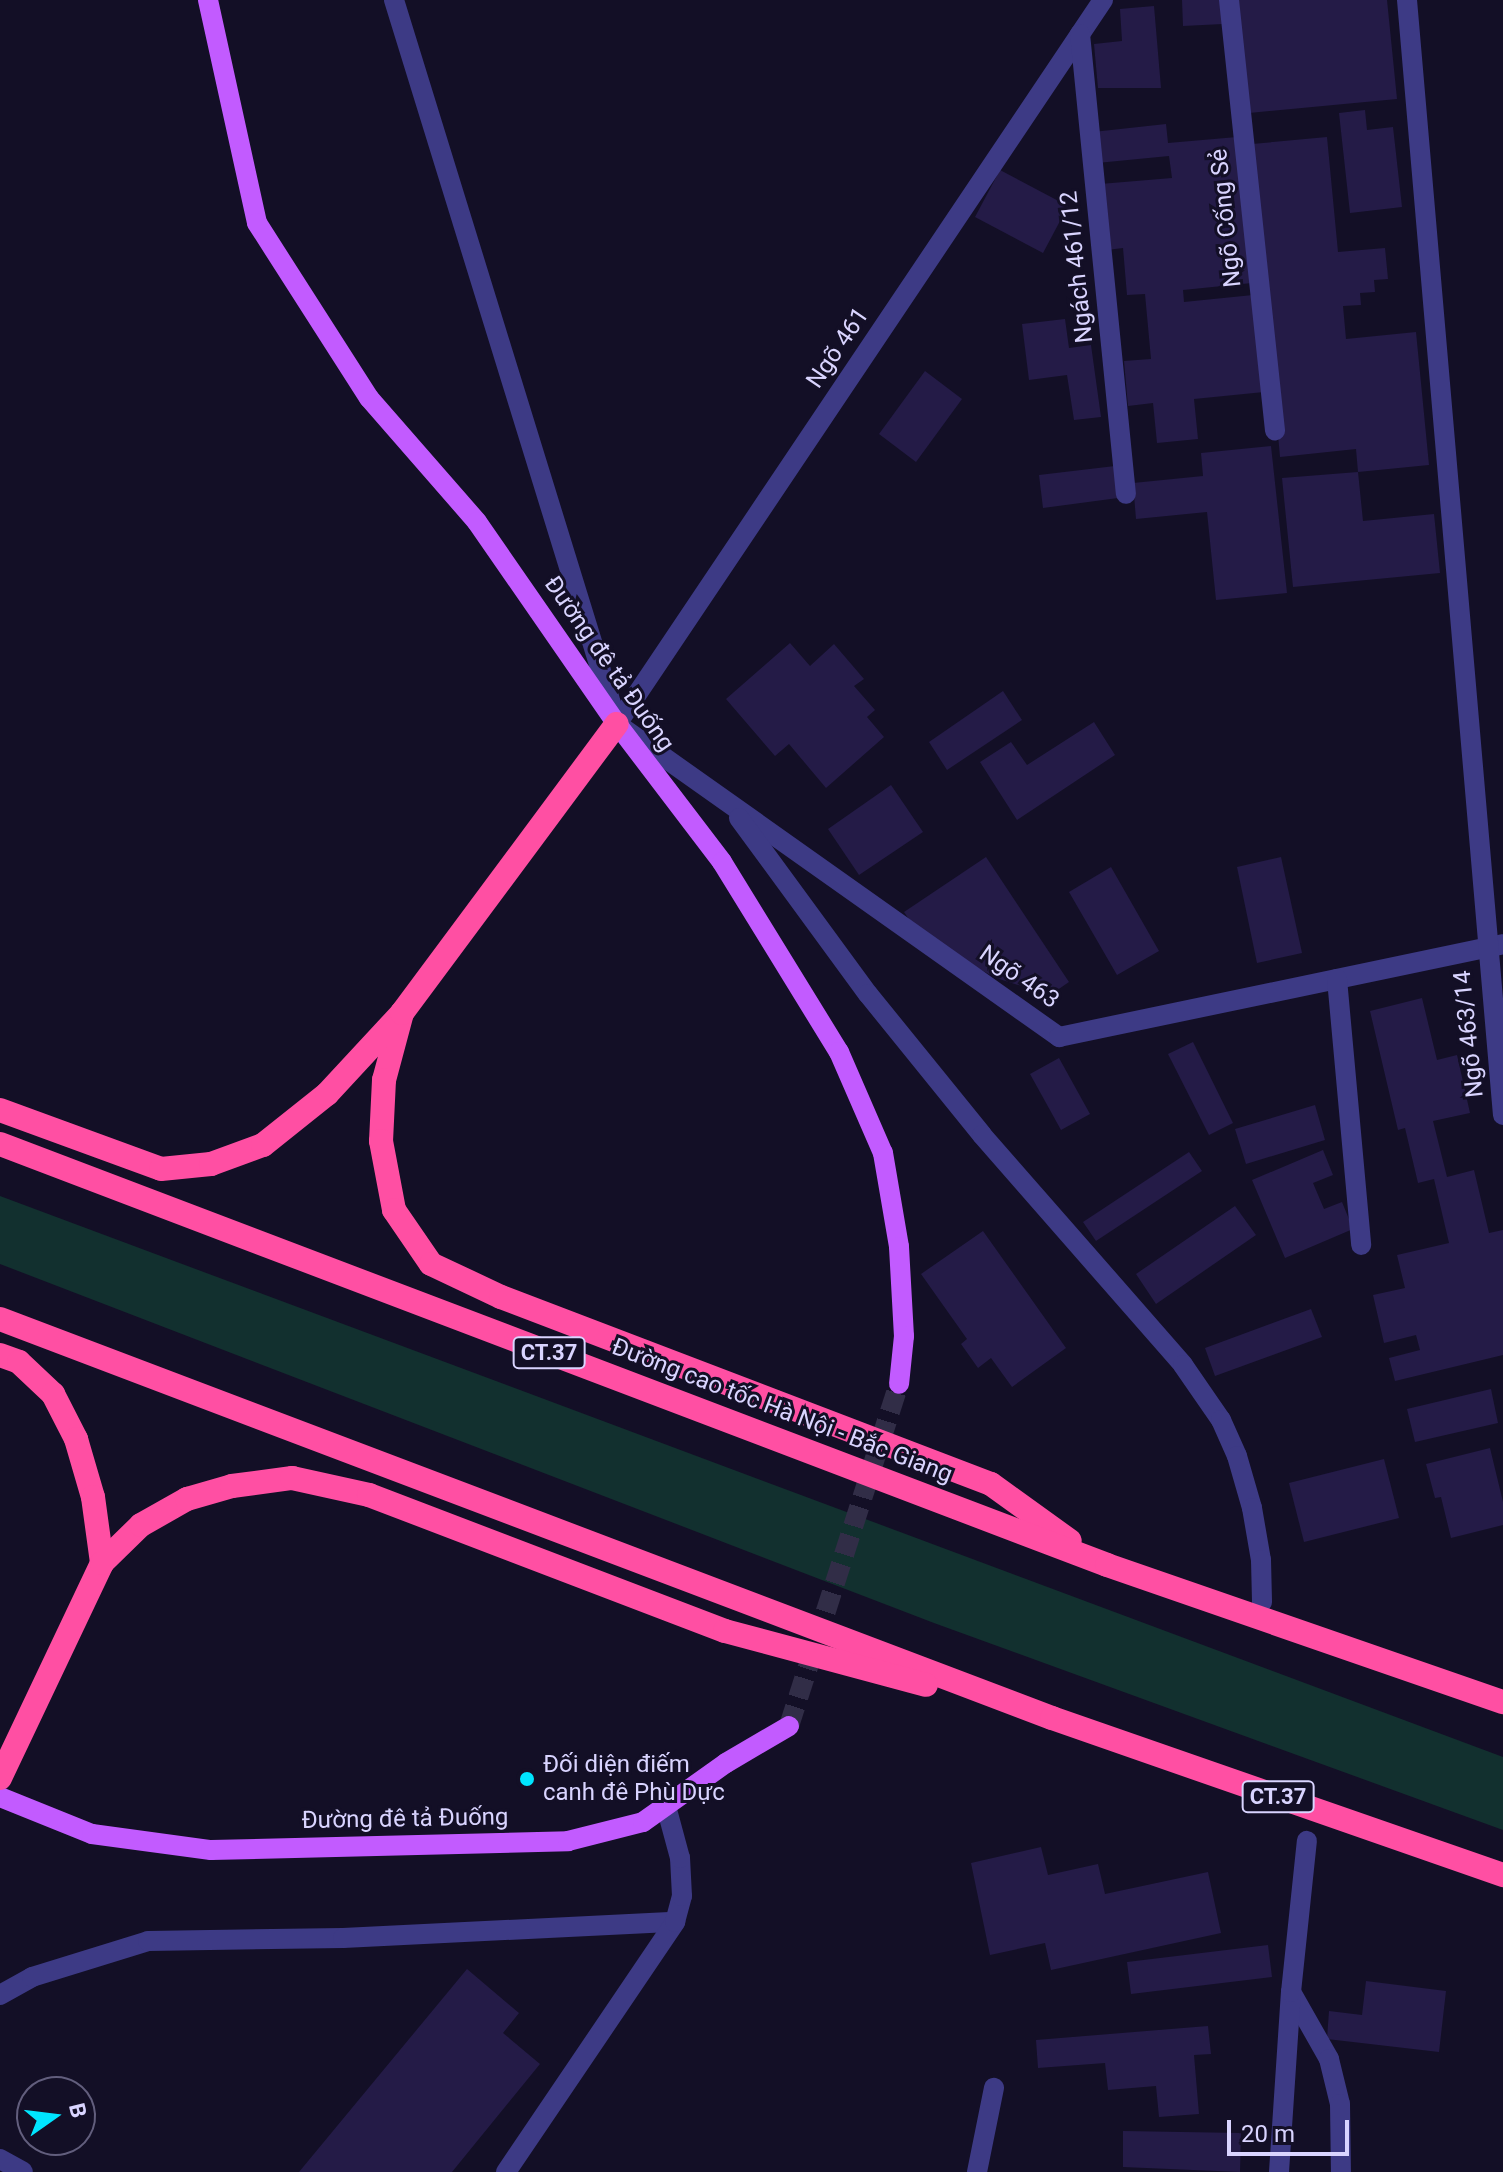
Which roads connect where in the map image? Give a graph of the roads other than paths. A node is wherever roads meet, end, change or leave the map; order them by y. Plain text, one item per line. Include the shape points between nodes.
1 (208, 0) edge
2 (394, 0) edge
3 (1103, 0) edge
4 (1229, 0) edge
5 (1407, 0) edge
6 (1080, 34) junction
7 (1275, 431) dead end
8 (1126, 494) dead end
9 (617, 724) junction
10 (727, 802) junction
11 (1495, 946) edge
12 (1337, 979) junction
13 (402, 1013) junction
14 (0, 1110) edge
15 (1503, 1115) edge
16 (0, 1144) edge
17 (1361, 1245) dead end
18 (0, 1319) edge
19 (0, 1355) edge
20 (899, 1384) tunnel mouth
21 (1098, 1561) junction
22 (102, 1563) junction
23 (1262, 1602) dead end
24 (1503, 1702) edge
25 (1052, 1718) junction
26 (789, 1726) tunnel mouth
27 (0, 1778) edge
28 (0, 1797) edge
29 (666, 1806) junction
30 (1307, 1841) dead end
31 (1503, 1875) edge
32 (675, 1922) junction
33 (1291, 1992) junction
34 (0, 1995) edge
35 (994, 2088) dead end
36 (506, 2172) edge
37 (977, 2172) edge
38 (1279, 2172) edge
39 (1341, 2172) edge

1 - 9 main road, Đường đê tả Đuống via 257,223 369,398 477,522
2 - 9 street
3 - 6 street, Ngõ 461
4 - 7 street, Ngõ Cống Sẻ
5 - 11 street, Ngõ 463/14
6 - 8 street, Ngách 461/12
6 - 9 street, Ngõ 461
9 - 10 street, Ngõ 463
9 - 13 highway
9 - 20 main road, Đường đê tả Đuống via 722,862 839,1052 883,1153 899,1247 904,1336
10 - 12 street, Ngõ 463 via 1059,1037
10 - 23 street via 868,994 982,1135 1183,1365 1221,1420 1252,1508
11 - 12 street, Ngõ 463
11 - 15 street, Ngõ 463/14
12 - 17 street
13 - 14 highway via 306,1113 263,1145 224,1161 161,1169
13 - 21 highway via 384,1080 381,1141 394,1210 431,1264 501,1297 991,1484
16 - 21 highway, Đường cao tốc Hà Nội - Bắc Giang / CT.37
18 - 25 highway, CT.37
19 - 22 highway via 19,1362 53,1394 76,1439 93,1497
21 - 24 highway, Đường cao tốc Hà Nội - Bắc Giang / CT.37
22 - 25 highway via 141,1525 187,1499 292,1478 369,1495 725,1631
22 - 27 highway
25 - 31 highway, CT.37
26 - 29 main road, Đường đê tả Đuống
28 - 29 main road, Đường đê tả Đuống via 92,1834 211,1850 568,1841 643,1822
29 - 32 street via 680,1858 682,1896
30 - 33 street
32 - 34 street via 343,1938 148,1941 32,1977
32 - 36 street
33 - 38 street
33 - 39 street via 1329,2059 1340,2104
35 - 37 street

